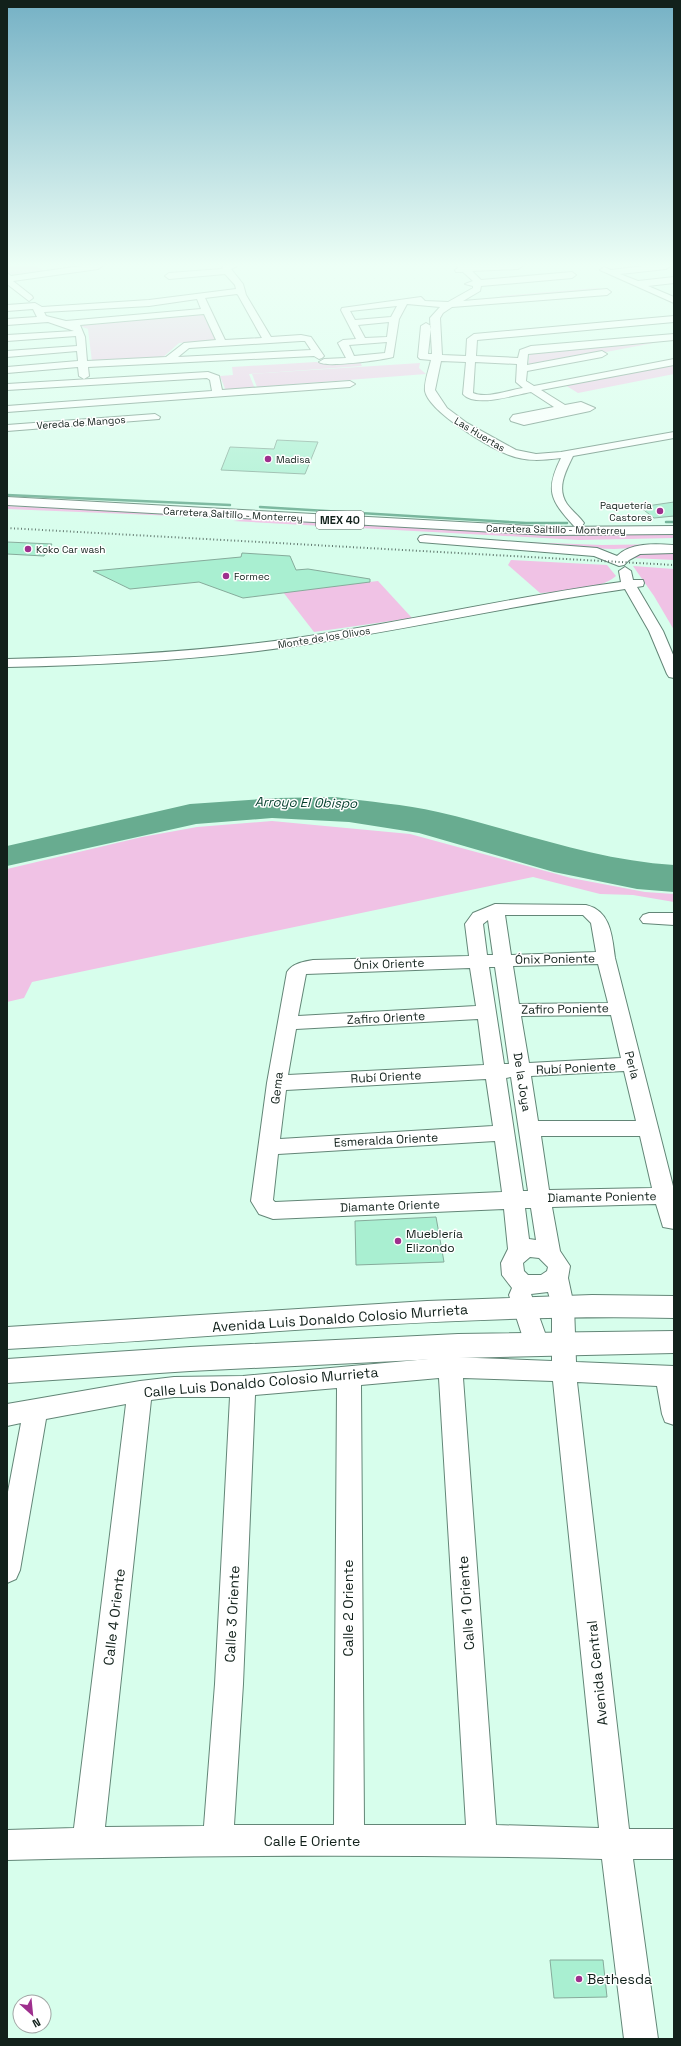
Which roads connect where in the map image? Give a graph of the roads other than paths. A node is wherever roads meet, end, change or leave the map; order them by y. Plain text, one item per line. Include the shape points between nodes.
1 (154, 361) edge
2 (436, 361) edge
3 (470, 361) edge
4 (523, 361) edge
5 (618, 361) edge
6 (674, 362) edge
7 (83, 364) junction
8 (7, 370) edge
9 (631, 371) junction
10 (85, 381) junction
11 (350, 384) dead end
12 (7, 387) edge
13 (530, 389) junction
14 (217, 391) junction
15 (88, 398) junction
16 (7, 404) edge
17 (563, 408) junction
18 (7, 409) edge
19 (155, 417) dead end
20 (7, 428) edge
21 (674, 435) edge
22 (569, 454) junction
23 (11, 502) edge
24 (7, 511) edge
25 (45, 513) junction
26 (242, 514) junction
27 (578, 523) junction
28 (529, 530) junction
29 (387, 532) junction
30 (672, 534) edge
31 (674, 549) edge
32 (628, 575) junction
33 (674, 647) edge
34 (7, 663) edge
35 (674, 674) edge
36 (495, 909) junction
37 (649, 919) dead end
38 (674, 921) edge
39 (606, 958) junction
40 (504, 960) junction
41 (478, 961) junction
42 (300, 969) joint
43 (618, 1009) junction
44 (512, 1010) junction
45 (485, 1012) junction
46 (287, 1023) junction
47 (632, 1064) junction
48 (520, 1071) junction
49 (495, 1072) junction
50 (278, 1083) junction
51 (648, 1128) junction
52 (530, 1130) junction
53 (503, 1133) junction
54 (270, 1147) junction
55 (664, 1196) junction
56 (540, 1199) junction
57 (514, 1201) junction
58 (266, 1208) joint
59 (671, 1221) dead end
60 (519, 1252) junction
61 (550, 1254) junction
62 (515, 1276) junction
63 (556, 1277) junction
64 (563, 1306) junction
65 (674, 1307) edge
66 (524, 1308) junction
67 (7, 1338) edge
68 (674, 1342) edge
69 (537, 1344) junction
70 (564, 1344) junction
71 (450, 1367) junction
72 (564, 1370) junction
73 (7, 1371) edge
74 (349, 1376) junction
75 (670, 1376) edge
76 (243, 1386) junction
77 (140, 1391) junction
78 (35, 1411) junction
79 (674, 1414) edge
80 (7, 1415) edge
81 (7, 1570) edge
82 (482, 1840) junction
83 (349, 1841) junction
84 (88, 1842) junction
85 (218, 1842) junction
86 (674, 1844) edge
87 (7, 1845) edge
88 (616, 1845) junction
89 (641, 2039) edge

1 - 7 street
2 - 22 street, Las Huertas via 430,390 437,404 463,425 512,454 536,457
3 - 13 street via 470,396 485,398
4 - 13 street via 521,382
5 - 9 street
6 - 9 street
7 - 8 street
7 - 10 street
9 - 13 street
10 - 12 street
10 - 14 street via 212,376 215,378
10 - 15 street
11 - 14 street
13 - 17 street
14 - 15 street
14 - 18 street
15 - 16 street
17 - 17 street via 517,417 515,419 524,422 590,408 581,405
19 - 20 street, Vereda de Mangos
21 - 22 street, Las Huertas
22 - 27 street via 555,485 555,491 557,498
23 - 26 main road, Carretera Saltillo - Monterrey / MEX 40
24 - 25 main road, Carretera Saltillo - Monterrey / MEX 40
25 - 26 main road via 226,519
25 - 29 main road, Carretera Saltillo - Monterrey / MEX 40
26 - 28 main road, Carretera Saltillo - Monterrey / MEX 40
27 - 28 main road via 558,528
27 - 30 main road
28 - 30 main road, Carretera Saltillo - Monterrey / MEX 40
29 - 30 main road, Carretera Saltillo - Monterrey / MEX 40 via 566,542
29 - 32 main road via 485,545 597,552
31 - 32 main road via 634,551 626,555
32 - 33 street via 656,611
32 - 34 street, Monte de los Olivos via 294,642 82,661
32 - 35 street
36 - 39 street, Perla via 591,912 599,918
36 - 40 street, De la Joya
36 - 41 street via 484,913 474,924
37 - 38 street
39 - 40 street, Ónix Poniente
39 - 43 street, Perla
40 - 41 street, Ónix Poniente
40 - 44 street, De la Joya
41 - 42 street, Ónix Oriente via 313,966
41 - 45 street
42 - 46 street, Gema via 296,972
43 - 44 street, Zafiro Poniente
43 - 47 street, Perla
44 - 48 street, De la Joya
45 - 46 street, Zafiro Oriente
45 - 49 street
46 - 50 street, Gema
47 - 48 street, Rubí Poniente
47 - 51 street, Perla
48 - 49 street, Rubí Poniente
48 - 52 street, De la Joya
49 - 50 street, Rubí Oriente
49 - 53 street
50 - 54 street, Gema
51 - 52 street
51 - 55 street, Perla
52 - 56 street, De la Joya
53 - 54 street, Esmeralda Oriente
53 - 57 street
54 - 58 street, Gema via 262,1201
55 - 56 street, Diamante Poniente
55 - 59 street, Perla
56 - 57 street, Diamante Poniente
56 - 61 street, De la Joya
57 - 58 street, Diamante Oriente via 273,1211
57 - 60 street
60 - 61 street via 535,1248
60 - 62 street via 512,1260 511,1266
61 - 63 street, De la Joya via 558,1264
62 - 63 street via 526,1284 538,1286
62 - 66 street
63 - 64 street, De la Joya
64 - 65 main road, Avenida Luis Donaldo Colosio Murrieta
64 - 66 main road, Avenida Luis Donaldo Colosio Murrieta
64 - 70 street, Avenida Central
66 - 67 main road, Avenida Luis Donaldo Colosio Murrieta
66 - 69 street
68 - 70 main road
69 - 70 main road
69 - 73 main road via 190,1359
70 - 72 street, Avenida Central
71 - 72 street, Calle Luis Donaldo Colosio Murrieta
71 - 74 street, Calle Luis Donaldo Colosio Murrieta
71 - 82 street, Calle 1 Oriente
72 - 75 street, Calle Luis Donaldo Colosio Murrieta
72 - 88 street, Avenida Central
74 - 76 street, Calle Luis Donaldo Colosio Murrieta
74 - 83 street, Calle 2 Oriente
75 - 79 street
76 - 77 street, Calle Luis Donaldo Colosio Murrieta via 174,1387
76 - 85 street, Calle 3 Oriente via 229,1684
77 - 78 street, Calle Luis Donaldo Colosio Murrieta
77 - 84 street, Calle 4 Oriente
78 - 80 street, Calle Luis Donaldo Colosio Murrieta
78 - 81 street
82 - 83 street, Calle E Oriente
82 - 88 street, Calle E Oriente
83 - 85 street, Calle E Oriente
84 - 85 street, Calle E Oriente
84 - 87 street, Calle E Oriente
86 - 88 street, Calle E Oriente
88 - 89 street, Avenida Central

